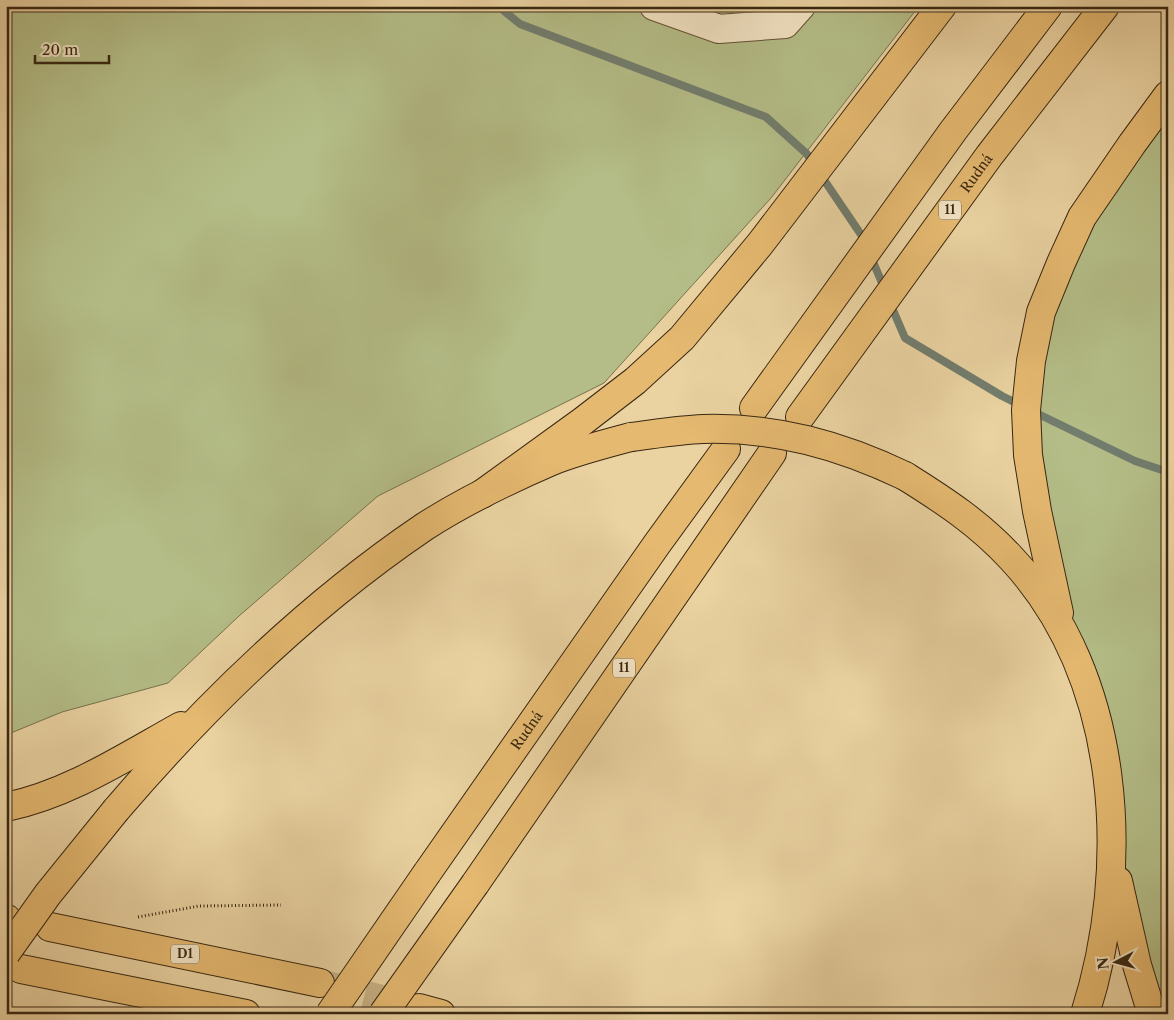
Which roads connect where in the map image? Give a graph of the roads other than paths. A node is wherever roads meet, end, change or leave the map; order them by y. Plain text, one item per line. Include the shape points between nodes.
1 (654, 6) edge
2 (801, 6) edge
3 (942, 6) edge
4 (1048, 6) edge
5 (1105, 6) edge
6 (1168, 95) edge
7 (754, 408) dead end
8 (800, 416) dead end
9 (726, 449) dead end
10 (772, 453) dead end
11 (482, 494) junction
12 (1062, 630) junction
13 (207, 712) junction
14 (6, 807) edge
15 (1112, 855) junction
16 (50, 927) dead end
17 (14, 961) edge
18 (320, 983) tunnel mouth
19 (246, 1014) edge
20 (330, 1014) edge
21 (383, 1014) edge
22 (1085, 1014) edge
23 (1152, 1014) edge

1 - 2 lane via 719,29 785,24
3 - 11 highway via 760,244 682,338 635,381
4 - 7 highway via 953,130
5 - 8 highway, Rudná / 11 via 989,156
6 - 12 highway via 1082,217 1041,312 1031,361 1026,410 1028,455
9 - 20 highway, Rudná, bridge
10 - 21 highway, 11, bridge
11 - 12 highway, bridge via 553,461 631,438 703,429 780,434 814,441 849,451 905,476 949,503 1006,553 1040,594
11 - 13 highway via 425,527 320,606
12 - 15 highway via 1096,716 1111,808
13 - 14 highway via 90,776 57,791
13 - 17 highway, bridge via 157,763 48,894
15 - 22 highway via 1101,955
15 - 23 highway via 1137,965
16 - 18 highway, D1
17 - 19 highway

